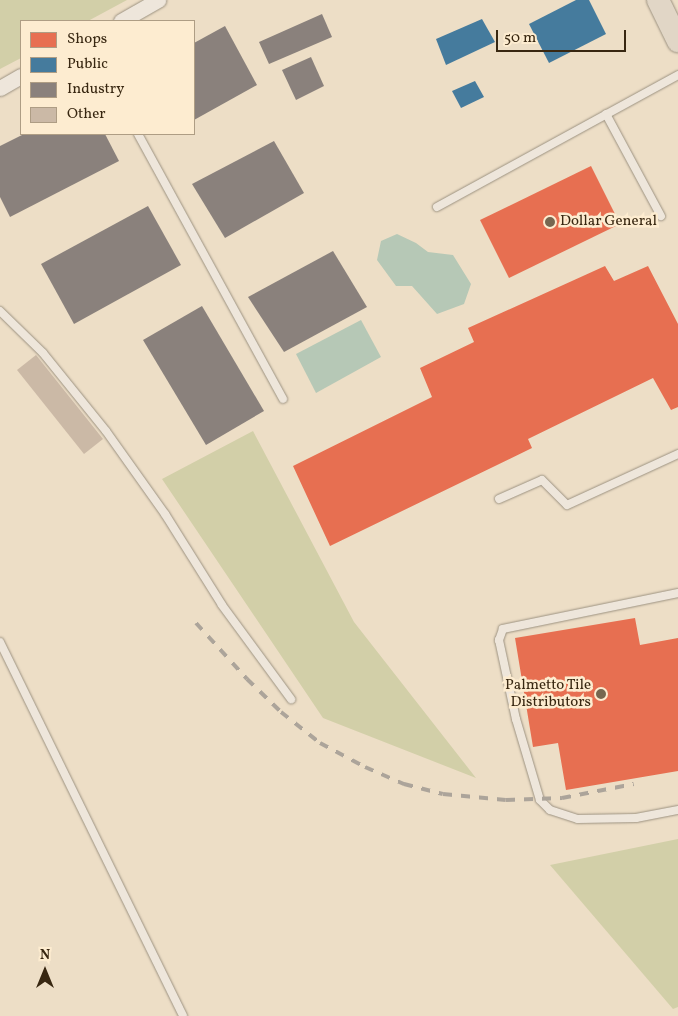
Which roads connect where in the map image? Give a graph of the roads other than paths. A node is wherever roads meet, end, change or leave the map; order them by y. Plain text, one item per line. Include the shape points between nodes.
1 (158, 0) edge
2 (658, 0) edge
3 (123, 20) edge
4 (678, 40) edge
5 (678, 75) edge
6 (20, 77) edge
7 (0, 88) edge
8 (606, 114) junction
9 (139, 135) edge
10 (437, 207) dead end
11 (661, 216) dead end
12 (0, 311) edge
13 (283, 399) dead end
14 (678, 454) edge
15 (499, 499) dead end
16 (678, 593) edge
17 (0, 642) edge
18 (291, 699) dead end
19 (678, 810) edge
20 (183, 1016) edge

1 - 3 street
2 - 4 main road
5 - 8 lane
6 - 7 street
8 - 10 lane
8 - 11 lane
9 - 13 lane
12 - 18 lane via 43,354 106,431 165,514 222,605
14 - 15 lane via 567,505 542,480
16 - 19 lane via 503,629 498,640 516,719 540,800 550,810 578,819 636,818
17 - 20 lane

